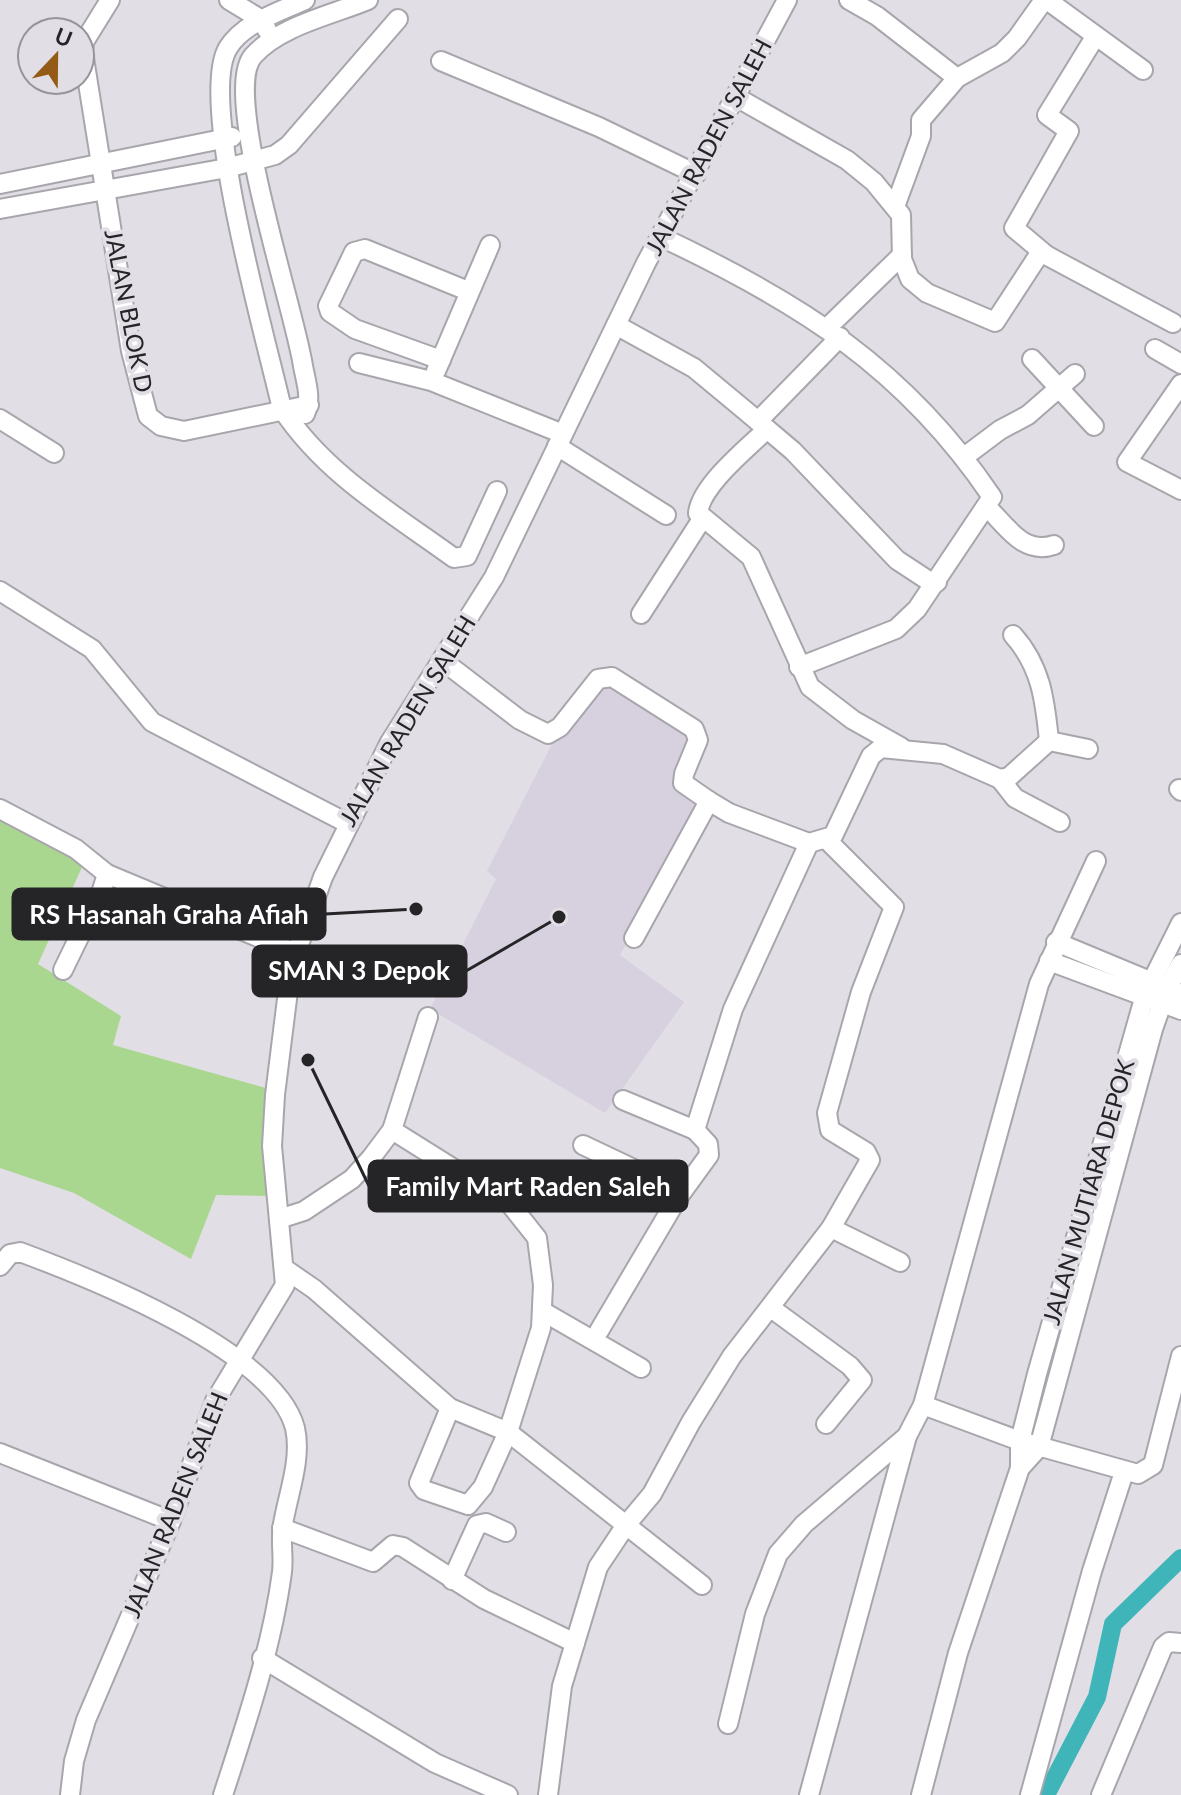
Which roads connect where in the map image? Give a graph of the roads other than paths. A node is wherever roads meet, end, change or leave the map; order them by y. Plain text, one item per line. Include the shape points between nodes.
1 (110, 0) edge
2 (229, 0) edge
3 (305, 0) edge
4 (368, 0) edge
5 (787, 0) edge
6 (849, 0) edge
7 (1045, 0) edge
8 (398, 19) dead end
9 (262, 20) junction
10 (1095, 37) junction
11 (272, 39) junction
12 (441, 61) dead end
13 (1143, 70) dead end
14 (957, 78) junction
15 (736, 97) junction
16 (247, 133) junction
17 (223, 140) junction
18 (254, 161) junction
19 (100, 162) junction
20 (227, 168) junction
21 (696, 174) junction
22 (0, 184) edge
23 (105, 190) junction
24 (896, 204) junction
25 (0, 209) edge
26 (661, 237) junction
27 (490, 245) dead end
28 (902, 255) junction
29 (1046, 255) junction
30 (468, 291) junction
31 (1173, 323) dead end
32 (616, 325) junction
33 (834, 332) junction
34 (1155, 349) dead end
35 (1032, 359) dead end
36 (441, 360) junction
37 (359, 363) dead end
38 (1181, 364) edge
39 (431, 381) junction
40 (1068, 381) junction
41 (1181, 384) edge
42 (309, 405) junction
43 (282, 409) junction
44 (0, 419) edge
45 (763, 425) junction
46 (1094, 426) dead end
47 (297, 431) junction
48 (560, 440) junction
49 (1110, 451) dead end
50 (54, 453) dead end
51 (964, 457) junction
52 (1127, 462) junction
53 (1181, 490) edge
54 (497, 491) dead end
55 (990, 503) junction
56 (666, 515) dead end
57 (702, 519) junction
58 (1054, 545) dead end
59 (937, 582) junction
60 (0, 591) edge
61 (641, 614) dead end
62 (1013, 635) dead end
63 (443, 661) junction
64 (799, 667) junction
65 (1049, 741) junction
66 (903, 748) junction
67 (1088, 749) dead end
68 (1000, 779) junction
69 (709, 801) junction
70 (0, 809) edge
71 (1060, 822) dead end
72 (347, 823) junction
73 (818, 842) junction
74 (1096, 861) dead end
75 (107, 874) junction
76 (1181, 923) edge
77 (634, 938) dead end
78 (1056, 942) junction
79 (296, 953) junction
80 (1049, 961) junction
81 (1181, 964) edge
82 (63, 970) dead end
83 (1161, 992) edge
84 (1181, 1010) edge
85 (428, 1017) dead end
86 (623, 1100) dead end
87 (392, 1130) junction
88 (695, 1130) junction
89 (583, 1145) dead end
90 (682, 1192) junction
91 (279, 1219) junction
92 (831, 1228) junction
93 (900, 1262) dead end
94 (0, 1266) edge
95 (285, 1269) junction
96 (771, 1308) junction
97 (542, 1311) junction
98 (599, 1331) dead end
99 (1181, 1356) edge
100 (240, 1362) junction
101 (641, 1368) dead end
102 (923, 1405) junction
103 (450, 1408) junction
104 (826, 1424) dead end
105 (508, 1432) junction
106 (907, 1436) junction
107 (1020, 1441) junction
108 (1039, 1447) junction
109 (0, 1453) edge
110 (1020, 1468) junction
111 (1124, 1472) junction
112 (171, 1521) junction
113 (626, 1525) junction
114 (282, 1528) junction
115 (506, 1532) dead end
116 (452, 1580) junction
117 (702, 1585) dead end
118 (575, 1643) junction
119 (1181, 1643) edge
120 (262, 1658) junction
121 (728, 1724) dead end
122 (70, 1795) edge
123 (223, 1795) edge
124 (508, 1795) edge
125 (548, 1795) edge
126 (809, 1795) edge
127 (921, 1795) edge
128 (1030, 1795) edge
129 (1101, 1795) edge

1 - 19 street, JALAN BLOK D via 83,52
2 - 9 street
3 - 9 street
4 - 11 street
5 - 15 street, JALAN RADEN SALEH
6 - 14 street
7 - 10 street
7 - 14 street via 1002,53
8 - 18 street via 289,145
9 - 11 street
9 - 17 street via 237,36 223,59 218,79
10 - 13 street
10 - 29 street via 1047,115 1069,131 1014,228
11 - 16 street via 246,65
12 - 21 street
14 - 24 street via 921,120 921,136
15 - 21 street, JALAN RADEN SALEH
15 - 24 street via 847,160
16 - 17 street
16 - 18 street
17 - 19 street
17 - 20 street
18 - 20 street
18 - 42 street via 291,306
19 - 22 street
19 - 23 street, JALAN BLOK D
20 - 23 street
20 - 43 street
21 - 26 street, JALAN RADEN SALEH
23 - 25 street
23 - 43 street, JALAN BLOK D via 131,351 148,416 161,426 184,431
24 - 28 street
26 - 32 street, JALAN RADEN SALEH
26 - 33 street via 746,277
27 - 30 street
28 - 29 street via 910,279 927,293 990,323 999,319 1038,256
28 - 33 street
29 - 31 street
30 - 36 street
30 - 36 street via 365,249 354,252 328,306 355,329
32 - 45 street via 694,368
32 - 48 street, JALAN RADEN SALEH
33 - 45 street
33 - 51 street via 883,372
34 - 38 street
35 - 40 street
36 - 39 street
37 - 39 street
39 - 48 street
40 - 46 street
40 - 51 street
41 - 52 street
42 - 43 street
42 - 47 street
43 - 47 street
44 - 50 street
45 - 57 street via 704,496 699,506
45 - 59 street via 897,560
47 - 54 street via 334,471 454,558 467,556
48 - 56 street
48 - 63 street, JALAN RADEN SALEH via 494,577
49 - 52 street
51 - 55 street
52 - 53 street
55 - 58 street via 1028,546
55 - 59 street
57 - 61 street
57 - 64 street via 751,557
59 - 64 street via 896,629
60 - 72 street via 92,649 152,722
62 - 65 street via 1029,653 1044,689
63 - 69 street via 520,720 548,734 560,727 598,679 612,677 694,729 698,740 683,783
63 - 72 street, JALAN RADEN SALEH via 390,742
64 - 66 street via 822,697
65 - 67 street
65 - 68 street
66 - 68 street via 943,754
66 - 73 street via 875,751 838,828
68 - 71 street via 1015,798
69 - 73 street via 729,813
69 - 77 street
70 - 75 street via 76,849
72 - 79 street, JALAN RADEN SALEH
73 - 88 street via 733,1009
73 - 92 street via 894,907 861,992 827,1113 830,1130 870,1160
74 - 78 street
75 - 79 street
75 - 82 street
76 - 83 street, JALAN MUTIARA DEPOK
78 - 80 street
78 - 83 street
79 - 91 street, JALAN RADEN SALEH via 275,1095 272,1146
80 - 83 street
80 - 102 street
81 - 83 street, JALAN MUTIARA DEPOK
83 - 84 street
83 - 107 street, JALAN MUTIARA DEPOK
83 - 108 street, JALAN MUTIARA DEPOK
85 - 87 street
86 - 88 street
87 - 91 street via 352,1179 304,1211
87 - 97 street via 523,1217 537,1238
88 - 90 street via 710,1152
89 - 90 street
90 - 98 street
91 - 95 street, JALAN RADEN SALEH
92 - 93 street
92 - 96 street
94 - 100 street via 16,1252 49,1263 180,1321
95 - 100 street, JALAN RADEN SALEH via 285,1285
95 - 103 street
96 - 104 street via 862,1380
96 - 113 street via 732,1356 652,1494
97 - 101 street
97 - 105 street
99 - 111 street via 1153,1465 1138,1474
100 - 112 street, JALAN RADEN SALEH via 215,1401
100 - 114 street via 263,1382 294,1427 297,1451
102 - 106 street
102 - 107 street
103 - 105 street
103 - 105 street via 420,1474 424,1490 468,1505 483,1487
105 - 113 street
106 - 121 street via 804,1524 778,1554 755,1614
106 - 126 street
107 - 108 street
107 - 110 street, JALAN MUTIARA DEPOK
108 - 110 street, JALAN MUTIARA DEPOK
108 - 111 street
109 - 112 street
110 - 127 street, JALAN MUTIARA DEPOK via 958,1653
111 - 128 street
112 - 122 street, JALAN RADEN SALEH via 86,1720
113 - 117 street
113 - 118 street via 598,1567
114 - 116 street via 373,1562 393,1545 403,1547
114 - 120 street via 282,1572
115 - 116 street via 486,1523 477,1525
116 - 118 street
118 - 125 street via 562,1686
119 - 129 street via 1163,1647
120 - 123 street
120 - 124 street via 435,1763

